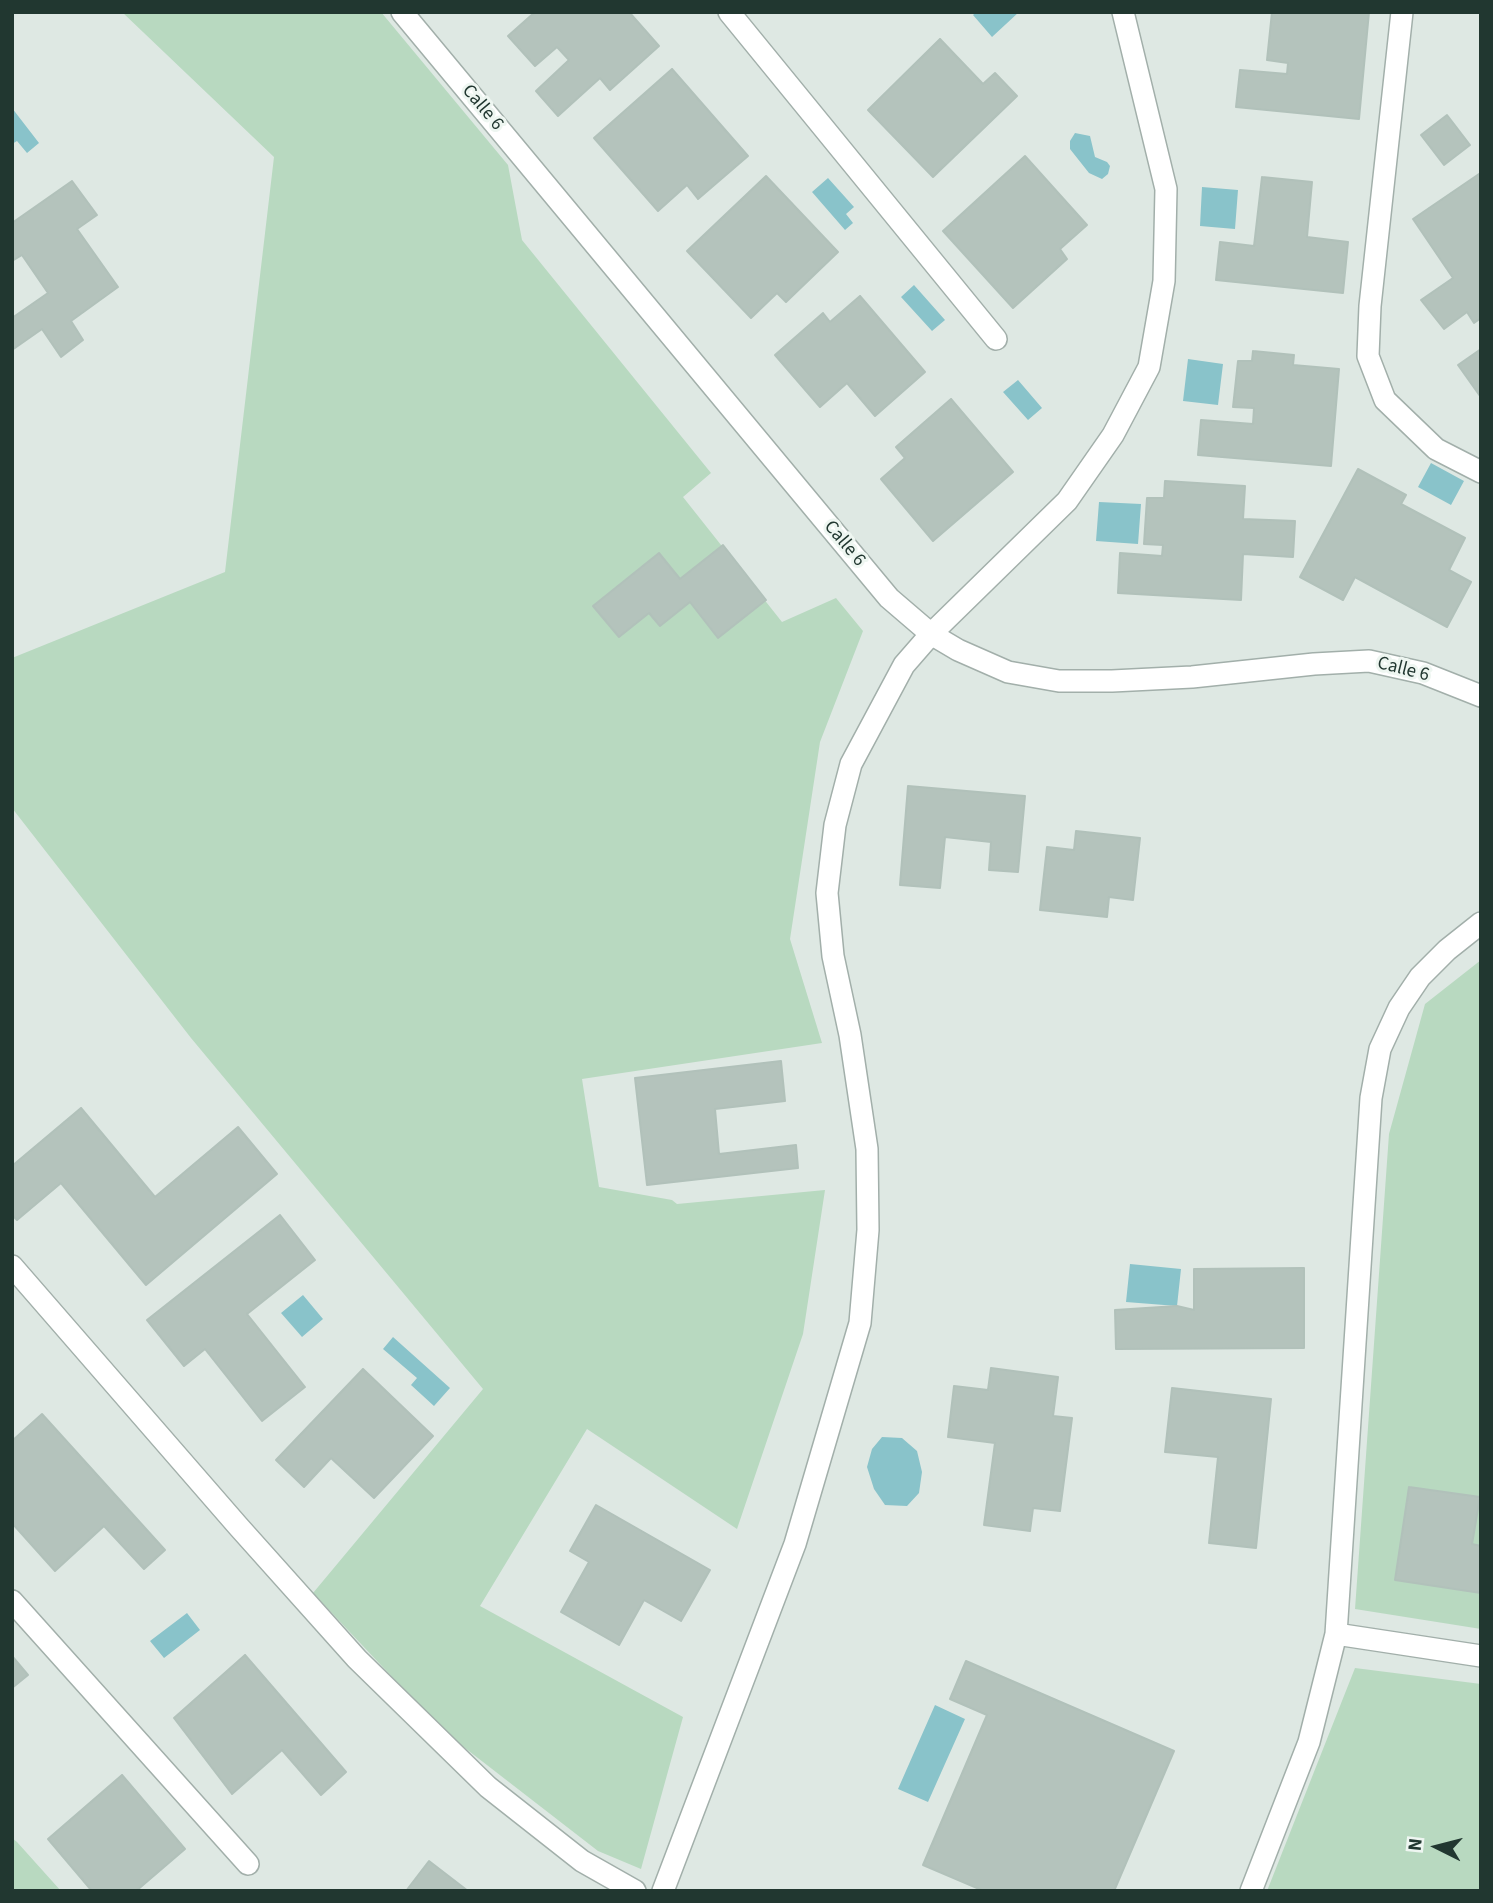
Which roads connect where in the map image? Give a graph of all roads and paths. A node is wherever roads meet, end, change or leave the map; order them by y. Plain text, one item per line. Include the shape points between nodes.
1 (402, 12) edge
2 (729, 12) edge
3 (1123, 12) edge
4 (1402, 12) edge
5 (996, 339) dead end
6 (1481, 472) edge
7 (931, 634) junction
8 (1481, 696) edge
9 (1481, 922) edge
10 (12, 1266) edge
11 (12, 1601) edge
12 (1336, 1634) junction
13 (1481, 1656) edge
14 (248, 1864) dead end
15 (635, 1891) edge
16 (663, 1891) edge
17 (1251, 1891) edge

1 - 7 street, Calle 6 via 888,598
2 - 5 street
3 - 7 street via 1166,189 1164,281 1149,367 1113,435 1067,501
4 - 6 street via 1368,356 1385,400 1436,449
7 - 8 street, Calle 6 via 1008,672 1059,681 1179,678 1369,661 1423,673
7 - 16 street via 904,665 851,764 835,825 827,893 833,956 867,1149 868,1230 859,1323 795,1544
9 - 12 street via 1420,977 1380,1049 1371,1098
10 - 15 street via 357,1659 488,1787 582,1861
11 - 14 street
12 - 13 street
12 - 17 street via 1309,1742

